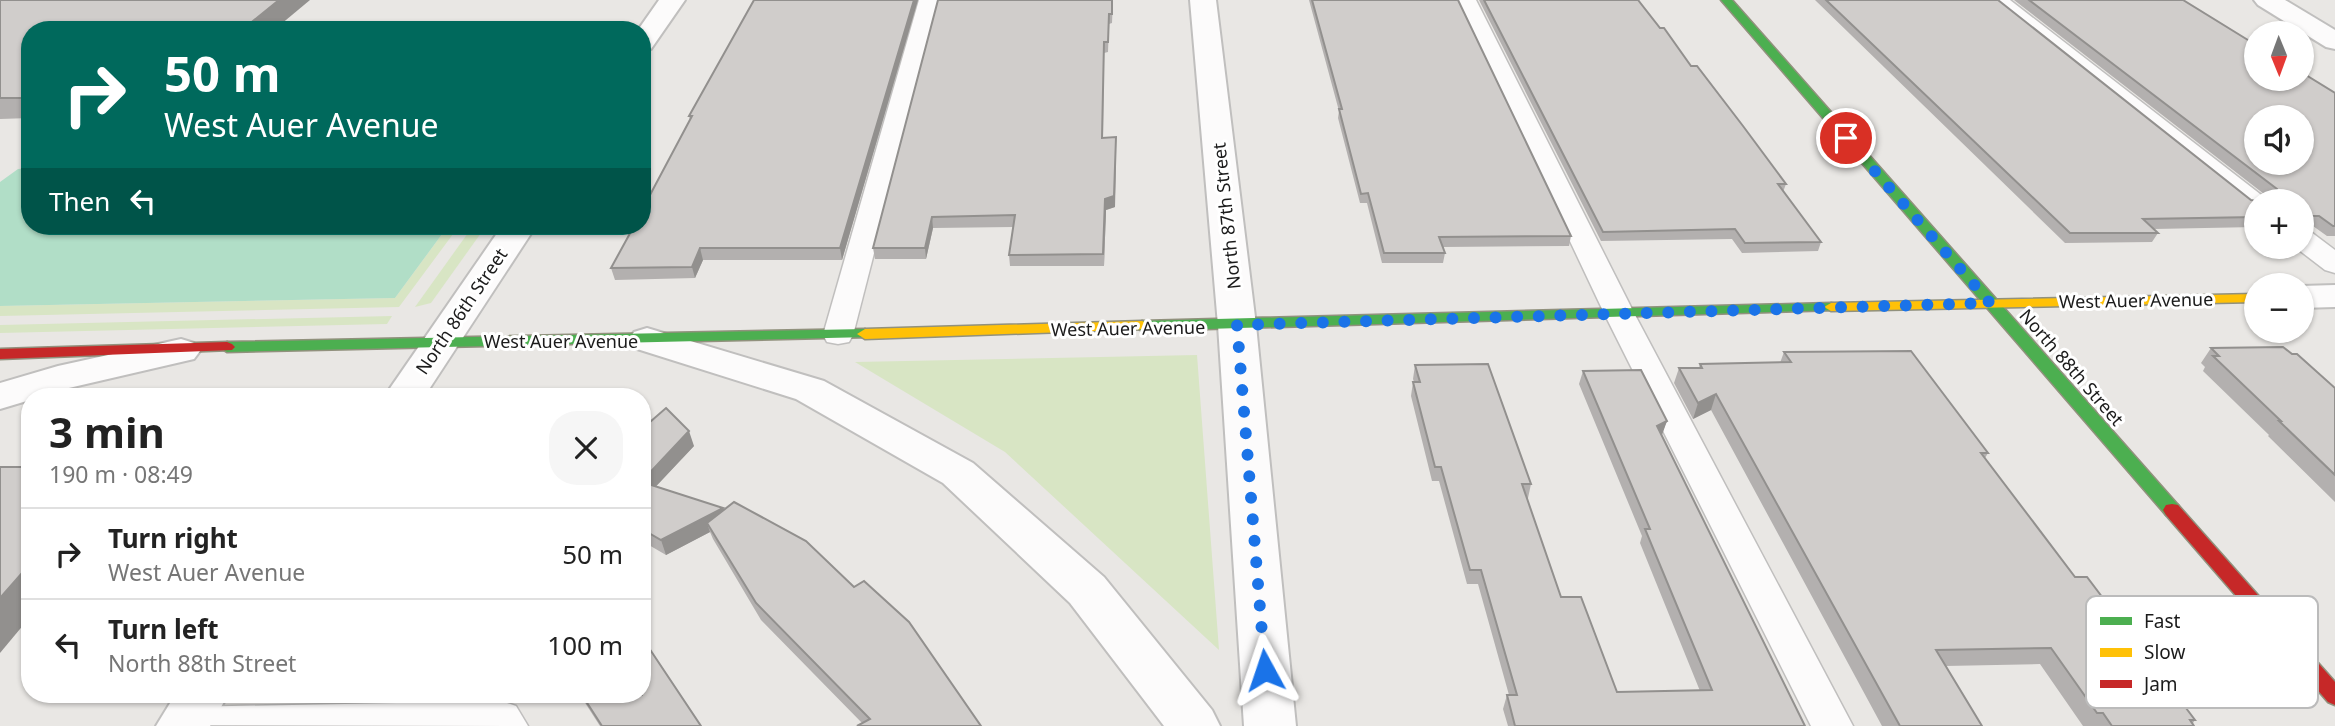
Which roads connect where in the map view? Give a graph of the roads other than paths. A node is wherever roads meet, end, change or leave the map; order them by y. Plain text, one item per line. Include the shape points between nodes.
1 (671, 0) edge
2 (929, 0) edge
3 (1203, 0) edge
4 (1466, 0) edge
5 (1726, 0) edge
6 (1997, 0) edge
7 (2267, 0) edge
8 (651, 30) edge
9 (2335, 41) edge
10 (2244, 193) edge
11 (513, 235) edge
12 (2314, 248) edge
13 (2335, 264) edge
14 (2335, 296) edge
15 (2314, 297) edge
16 (2244, 298) edge
17 (1990, 303) junction
18 (1619, 313) junction
19 (1237, 325) junction
20 (838, 335) junction
21 (647, 340) junction
22 (441, 341) junction
23 (187, 350) junction
24 (0, 354) edge
25 (26, 388) edge
26 (410, 388) edge
27 (21, 389) edge
28 (0, 396) edge
29 (2247, 596) edge
30 (2318, 677) edge
31 (2335, 696) edge
32 (198, 703) edge
33 (182, 726) edge
34 (507, 726) edge
35 (1194, 726) edge
36 (1270, 726) edge
37 (1832, 726) edge

1 - 8 street
2 - 20 lane
3 - 19 street, North 87th Street
4 - 18 lane
5 - 17 street, North 88th Street
6 - 10 lane
7 - 9 street
11 - 22 street, North 86th Street
12 - 13 lane
14 - 15 street
16 - 17 street, West Auer Avenue
17 - 18 street, West Auer Avenue
17 - 29 street, North 88th Street
18 - 19 street, West Auer Avenue
18 - 37 lane
19 - 20 street, West Auer Avenue
19 - 36 street, North 87th Street
20 - 21 street, West Auer Avenue
21 - 22 street, West Auer Avenue
21 - 35 street via 810,390 958,473 1087,590
22 - 23 street, West Auer Avenue
22 - 26 street, North 86th Street
23 - 24 street, West Auer Avenue
23 - 25 street
27 - 28 street
30 - 31 street, North 88th Street
32 - 33 street
33 - 34 lane via 501,719

